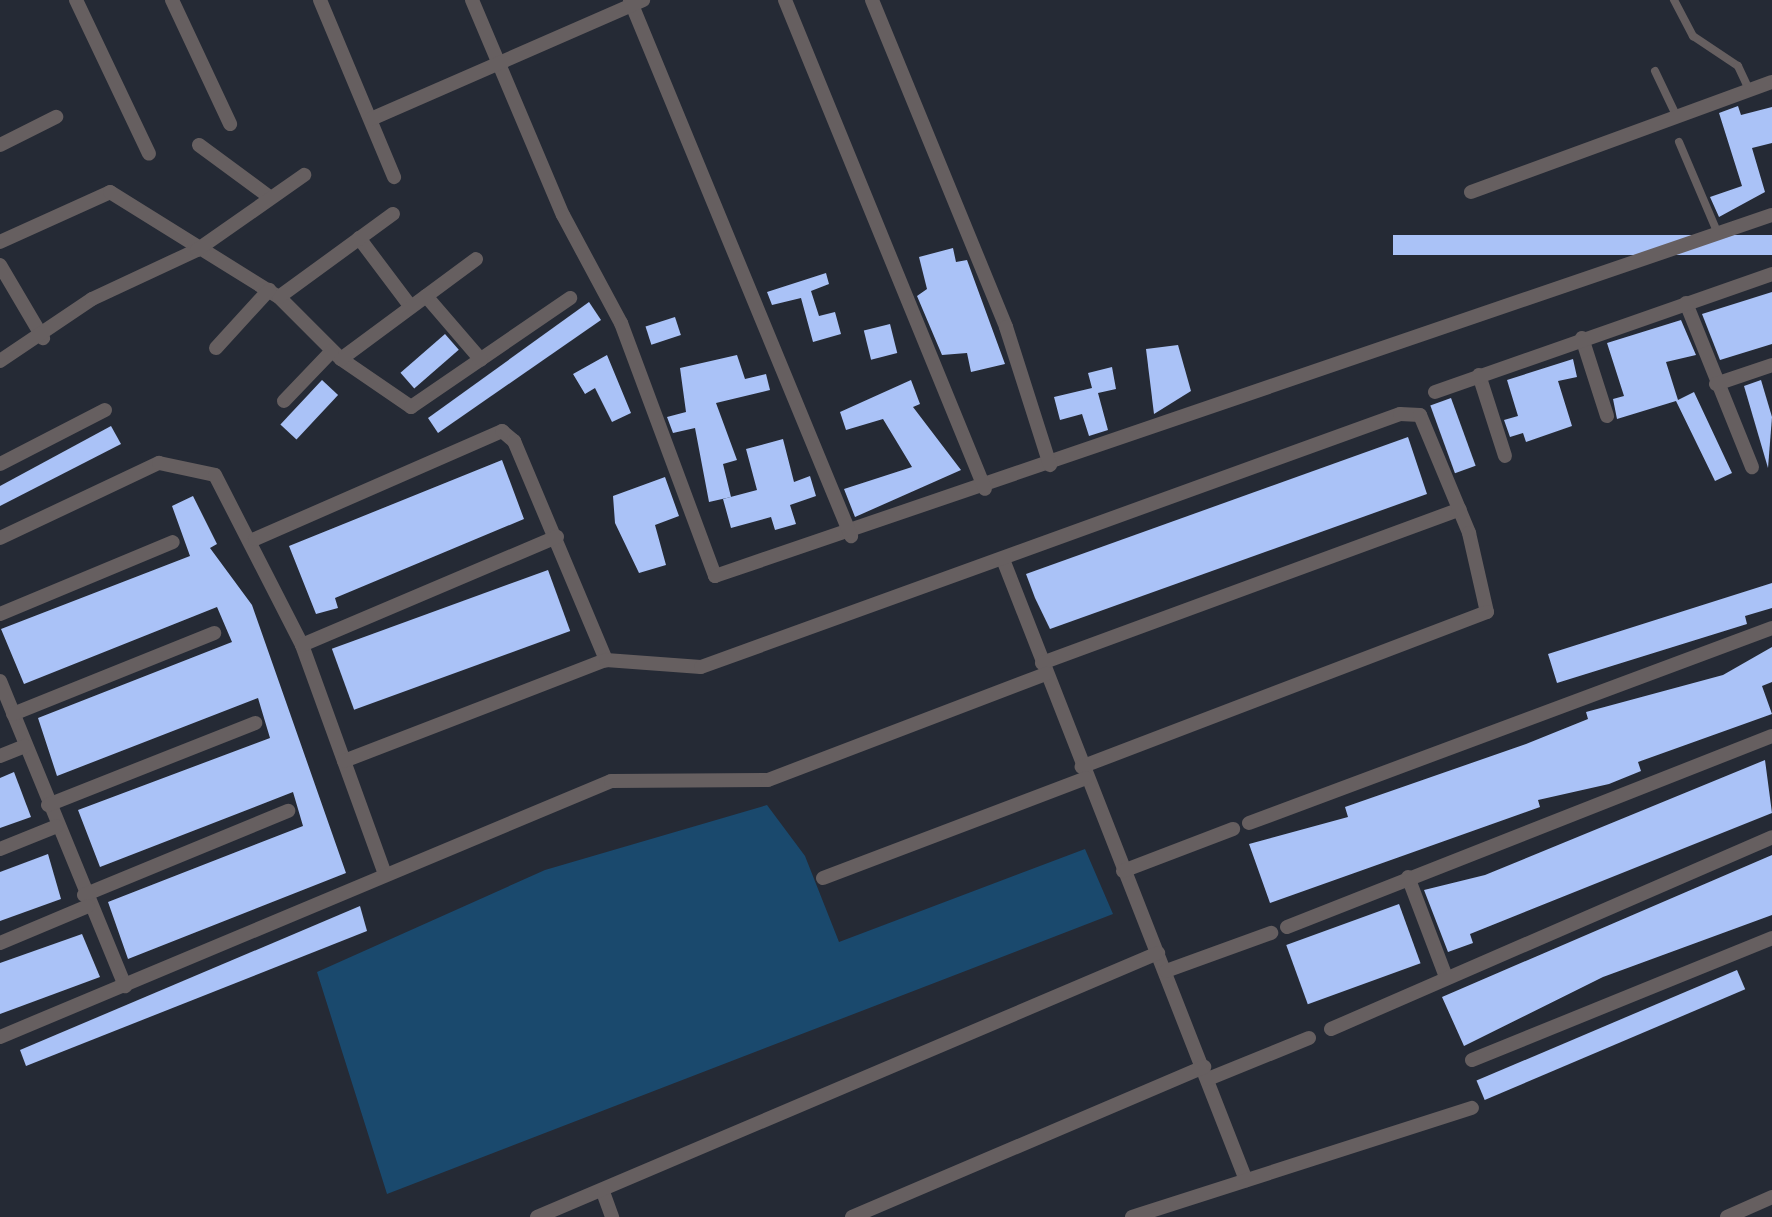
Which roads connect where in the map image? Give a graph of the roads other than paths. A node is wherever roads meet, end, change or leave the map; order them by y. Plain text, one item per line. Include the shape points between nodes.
1 (76, 0) edge
2 (172, 0) edge
3 (320, 0) edge
4 (472, 0) edge
5 (785, 0) edge
6 (872, 0) edge
7 (1674, 0) edge
8 (635, 1) edge
9 (498, 61) junction
10 (1656, 71) dead end
11 (1772, 82) edge
12 (1749, 90) junction
13 (1676, 115) junction
14 (56, 116) dead end
15 (372, 119) junction
16 (230, 124) dead end
17 (1680, 142) dead end
18 (199, 144) dead end
19 (0, 145) edge
20 (149, 154) dead end
21 (304, 176) dead end
22 (394, 177) dead end
23 (1471, 192) dead end
24 (271, 198) junction
25 (392, 214) dead end
26 (1772, 215) edge
27 (1718, 234) junction
28 (359, 238) junction
29 (0, 242) edge
30 (197, 250) junction
31 (476, 259) dead end
32 (0, 266) edge
33 (1772, 274) edge
34 (274, 294) junction
35 (426, 296) junction
36 (570, 298) dead end
37 (1686, 304) junction
38 (411, 307) junction
39 (43, 338) junction
40 (1582, 338) junction
41 (216, 348) dead end
42 (337, 355) junction
43 (481, 360) junction
44 (0, 362) edge
45 (1772, 365) edge
46 (1478, 375) junction
47 (1716, 384) junction
48 (1435, 392) dead end
49 (284, 402) dead end
50 (104, 410) dead end
51 (1608, 416) dead end
52 (1505, 456) dead end
53 (0, 464) edge
54 (1050, 465) junction
55 (1752, 467) dead end
56 (984, 489) junction
57 (1460, 508) junction
58 (852, 536) junction
59 (556, 537) junction
60 (0, 538) edge
61 (256, 538) junction
62 (173, 542) dead end
63 (1004, 562) junction
64 (0, 614) edge
65 (1772, 628) edge
66 (214, 633) dead end
67 (302, 644) junction
68 (606, 660) junction
69 (1044, 668) junction
70 (0, 681) edge
71 (13, 714) junction
72 (254, 723) dead end
73 (1772, 736) edge
74 (25, 746) junction
75 (0, 756) edge
76 (344, 761) junction
77 (1084, 773) junction
78 (48, 805) junction
79 (288, 811) dead end
80 (1249, 823) dead end
81 (57, 826) junction
82 (1232, 829) dead end
83 (1772, 838) edge
84 (0, 849) edge
85 (1123, 871) junction
86 (385, 874) junction
87 (1408, 877) junction
88 (823, 878) dead end
89 (86, 900) junction
90 (1286, 927) dead end
91 (1271, 934) dead end
92 (1772, 938) edge
93 (0, 942) edge
94 (1158, 954) junction
95 (1166, 972) junction
96 (1446, 977) junction
97 (125, 986) junction
98 (1330, 1028) dead end
99 (0, 1037) edge
100 (1309, 1038) dead end
101 (1472, 1060) dead end
102 (1206, 1073) junction
103 (1472, 1108) dead end
104 (1246, 1180) junction
105 (603, 1192) junction
106 (1772, 1197) edge
107 (537, 1217) edge
108 (612, 1217) edge
109 (852, 1217) edge
110 (1132, 1217) edge
111 (1727, 1217) edge

1 - 20 street
2 - 16 street
3 - 15 street
4 - 9 street
5 - 56 street
6 - 54 street via 1006,326
7 - 12 lane via 1693,36 1738,66
8 - 9 street
8 - 58 street
9 - 15 street
9 - 58 street via 622,323 708,573 722,577
10 - 13 lane
11 - 12 street
12 - 13 street
13 - 23 street
14 - 19 street
15 - 22 street
17 - 27 lane
18 - 24 street
21 - 24 street
24 - 30 street
25 - 28 street
26 - 27 street
27 - 54 street
28 - 34 street
28 - 38 street
29 - 30 street via 110,192
30 - 34 street
30 - 39 street via 92,300
31 - 35 street
32 - 39 street
33 - 37 street
34 - 41 street
34 - 42 street
35 - 38 street
35 - 43 street
36 - 43 street
37 - 40 street
37 - 47 street
38 - 42 street
39 - 44 street
40 - 46 street
40 - 51 street
42 - 43 street via 411,407
42 - 49 street
45 - 47 street
46 - 48 street
46 - 52 street
47 - 55 street
50 - 53 street
54 - 56 street
56 - 58 street
57 - 63 street via 1429,424 1410,412
57 - 69 street
57 - 77 street via 1489,594 1480,617
59 - 61 street via 502,430
59 - 67 street
59 - 68 street
60 - 61 street via 159,463 215,475
61 - 67 street
62 - 64 street
63 - 68 street via 701,667
63 - 69 street
65 - 80 street
66 - 71 street
67 - 76 street
68 - 76 street
69 - 77 street
69 - 86 street via 768,780 612,781
70 - 71 street
71 - 74 street
72 - 78 street
73 - 87 street
74 - 75 street
74 - 78 street
76 - 86 street
77 - 85 street
77 - 88 street
78 - 81 street
79 - 89 street
81 - 84 street
81 - 89 street
82 - 85 street
83 - 96 street
85 - 94 street
86 - 97 street
87 - 90 street
87 - 96 street
89 - 93 street
89 - 97 street
91 - 95 street
92 - 101 street
94 - 95 street
94 - 105 street
95 - 102 street
96 - 98 street
97 - 99 street
100 - 102 street
102 - 104 street
102 - 109 street
103 - 104 street
104 - 110 street
105 - 107 street
105 - 108 street
106 - 111 street

